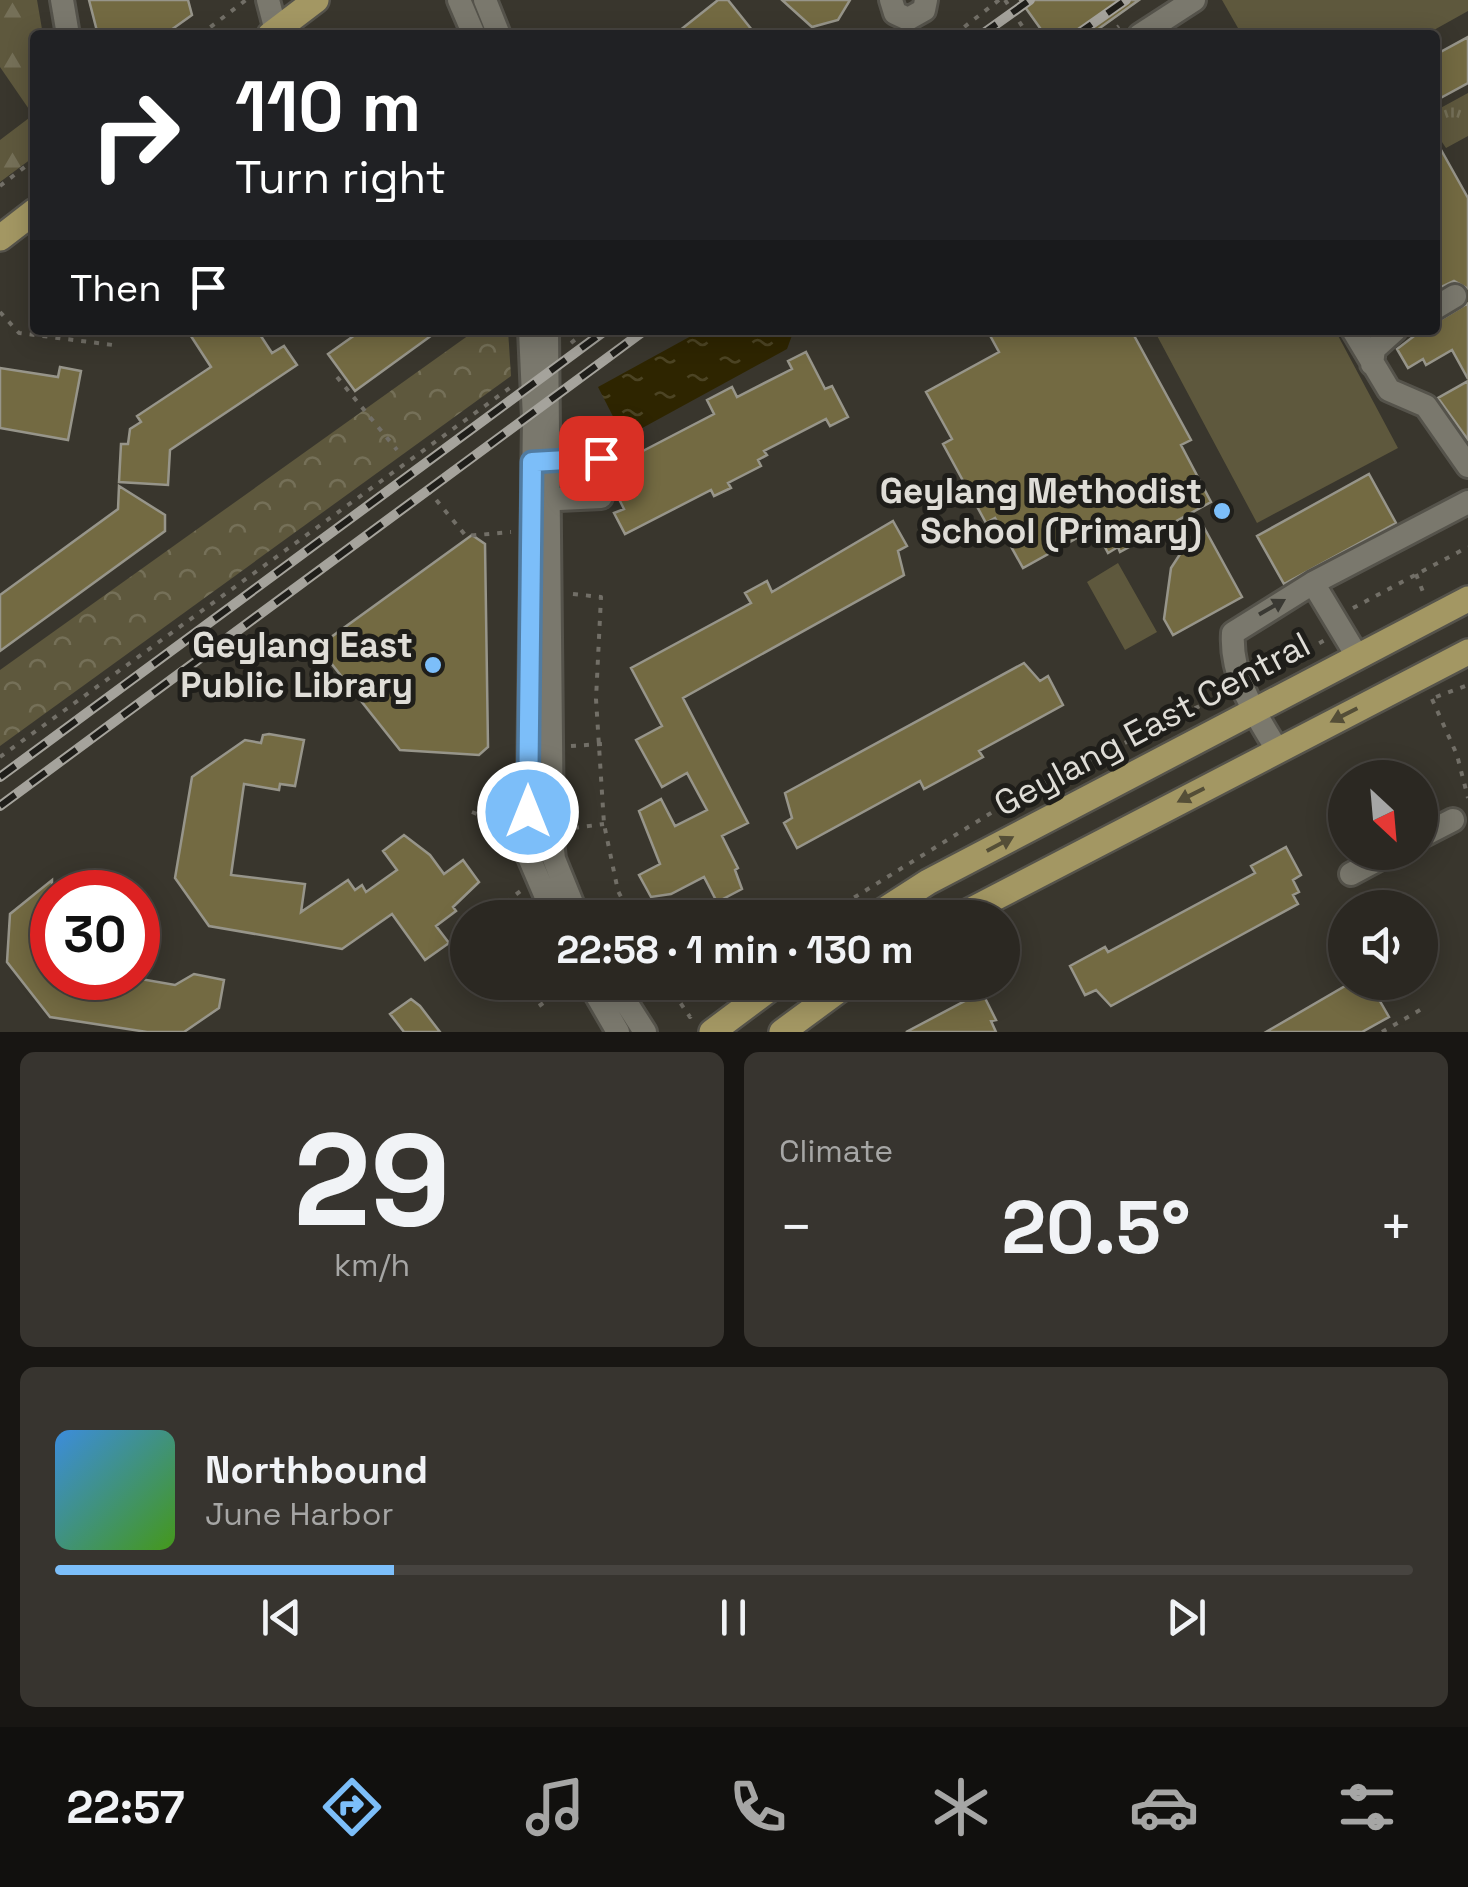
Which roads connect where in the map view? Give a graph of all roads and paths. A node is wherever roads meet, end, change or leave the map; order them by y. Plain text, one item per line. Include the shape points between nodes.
1 (62, 0) edge
2 (246, 0) edge
3 (268, 0) edge
4 (316, 0) edge
5 (459, 0) edge
6 (485, 0) edge
7 (891, 0) edge
8 (926, 0) edge
9 (1002, 0) edge
10 (1194, 0) edge
11 (67, 30) edge
12 (207, 30) edge
13 (273, 30) edge
14 (277, 30) edge
15 (472, 30) edge
16 (497, 30) edge
17 (961, 30) edge
18 (1024, 30) edge
19 (1148, 30) edge
20 (30, 163) edge
21 (0, 186) edge
22 (30, 216) edge
23 (0, 238) edge
24 (0, 312) edge
25 (30, 334) edge
26 (34, 335) edge
27 (530, 335) edge
28 (547, 335) edge
29 (1357, 335) edge
30 (1388, 335) edge
31 (112, 345) dead end
32 (1372, 364) junction
33 (532, 372) junction
34 (338, 376) dead end
35 (397, 450) dead end
36 (540, 462) junction
37 (1468, 466) edge
38 (428, 490) dead end
39 (540, 500) junction
40 (1468, 502) edge
41 (513, 532) dead end
42 (1468, 546) edge
43 (1313, 583) junction
44 (1468, 599) edge
45 (1341, 629) junction
46 (1468, 652) edge
47 (1357, 656) junction
48 (1285, 662) dead end
49 (1468, 685) edge
50 (1224, 694) dead end
51 (596, 699) dead end
52 (1254, 710) junction
53 (602, 744) junction
54 (550, 746) junction
55 (1278, 751) junction
56 (0, 756) edge
57 (1468, 798) edge
58 (472, 812) dead end
59 (1453, 820) dead end
60 (604, 824) junction
61 (1438, 828) edge
62 (514, 830) dead end
63 (552, 830) junction
64 (1359, 870) edge
65 (1352, 874) dead end
66 (538, 880) junction
67 (510, 900) edge
68 (547, 900) edge
69 (571, 900) edge
70 (623, 900) edge
71 (844, 900) edge
72 (900, 900) edge
73 (991, 900) edge
74 (548, 1000) edge
75 (599, 1000) edge
76 (625, 1000) edge
77 (678, 1000) edge
78 (755, 1000) edge
79 (826, 1000) edge
80 (539, 1006) dead end
81 (1426, 1006) dead end
82 (690, 1017) dead end
83 (618, 1032) edge
84 (645, 1032) edge
85 (712, 1032) edge
86 (782, 1032) edge
87 (1382, 1032) edge

1 - 11 street
2 - 12 path
3 - 13 street
4 - 14 main road
5 - 15 street
6 - 16 street
7 - 8 street via 895,14 908,19 924,10
9 - 17 path
9 - 18 path
10 - 19 street
20 - 21 path
22 - 23 main road
24 - 25 path via 19,333
26 - 31 path
27 - 33 street
28 - 36 street
29 - 32 street
30 - 32 street via 1374,349
32 - 37 street via 1389,390 1426,406
33 - 36 street
33 - 56 path
34 - 35 path
36 - 39 street
36 - 39 street via 601,458 601,497
38 - 41 path via 466,536
39 - 54 street
39 - 66 street via 528,855
40 - 43 street
42 - 45 path via 1355,606
43 - 45 street
52 -> 43 street via 1231,657 1233,634
44 - 47 main road, Geylang East Central
45 - 47 street
45 - 48 path
46 -> 55 main road
47 - 52 main road, Geylang East Central
49 - 57 path via 1432,698
50 - 71 path via 1024,792
51 - 53 path
52 - 55 street
72 -> 52 main road, Geylang East Central
53 - 54 path
53 - 60 path
54 - 63 street
55 -> 73 main road
58 - 62 path
59 - 61 street
60 - 63 path
60 - 70 path
63 - 69 street via 554,859
64 - 65 street
66 - 67 path
66 - 68 street
74 - 80 path
75 - 83 street
76 - 84 street
77 - 82 path
78 - 85 main road
79 - 86 main road
81 - 87 path

